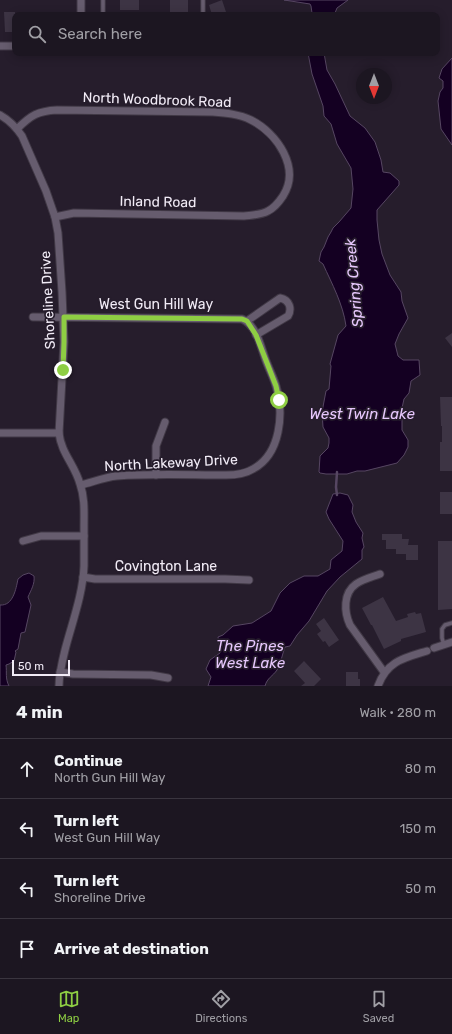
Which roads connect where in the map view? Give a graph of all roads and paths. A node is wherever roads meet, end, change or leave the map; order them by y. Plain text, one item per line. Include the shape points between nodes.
1 (81, 0) edge
2 (103, 0) edge
3 (203, 0) edge
4 (81, 12) edge
5 (104, 12) edge
6 (203, 12) edge
7 (0, 46) edge
8 (12, 46) edge
9 (0, 115) edge
10 (17, 129) junction
11 (261, 213) joint
12 (55, 217) junction
13 (33, 317) dead end
14 (64, 317) junction
15 (247, 321) junction
16 (256, 335) junction
17 (165, 422) dead end
18 (0, 433) edge
19 (59, 434) junction
20 (156, 475) junction
21 (81, 485) junction
22 (84, 536) junction
23 (23, 542) dead end
24 (380, 574) dead end
25 (83, 577) junction
26 (249, 580) dead end
27 (452, 623) edge
28 (452, 642) edge
29 (444, 645) junction
30 (60, 672) junction
31 (384, 672) junction
32 (168, 678) dead end
33 (59, 686) edge
34 (378, 686) edge

1 - 4 street
2 - 5 lane
3 - 6 lane
7 - 8 street
9 - 10 street
10 - 11 street, North Woodbrook Road via 27,119 45,111 212,112 242,116 268,132 282,150 289,169 288,187 280,201 268,211
10 - 12 street, Shoreline Drive via 46,191
11 - 12 street, Inland Road via 244,216 74,213
12 - 14 street, Shoreline Drive
13 - 14 street, West Gun Hill Way
14 - 15 street, West Gun Hill Way via 235,318
14 - 19 street, Shoreline Drive
15 - 16 street
15 - 16 street via 280,298 288,303 288,316
16 - 20 street, North Lakeway Drive via 279,400 278,432 268,456 254,469 236,475
17 - 20 street via 156,446
18 - 19 street
19 - 21 street, Shoreline Drive via 65,454
20 - 21 street, North Lakeway Drive via 116,476
21 - 22 street, Shoreline Drive via 84,500
22 - 23 street via 41,536
22 - 25 street, Shoreline Drive
24 - 31 street via 361,581 350,590 345,611 350,625
25 - 26 street, Covington Lane
25 - 30 street, Shoreline Drive
27 - 29 lane via 442,628
28 - 29 street
29 - 31 street via 402,659
30 - 32 street via 151,675
30 - 33 street, Shoreline Drive
31 - 34 street

